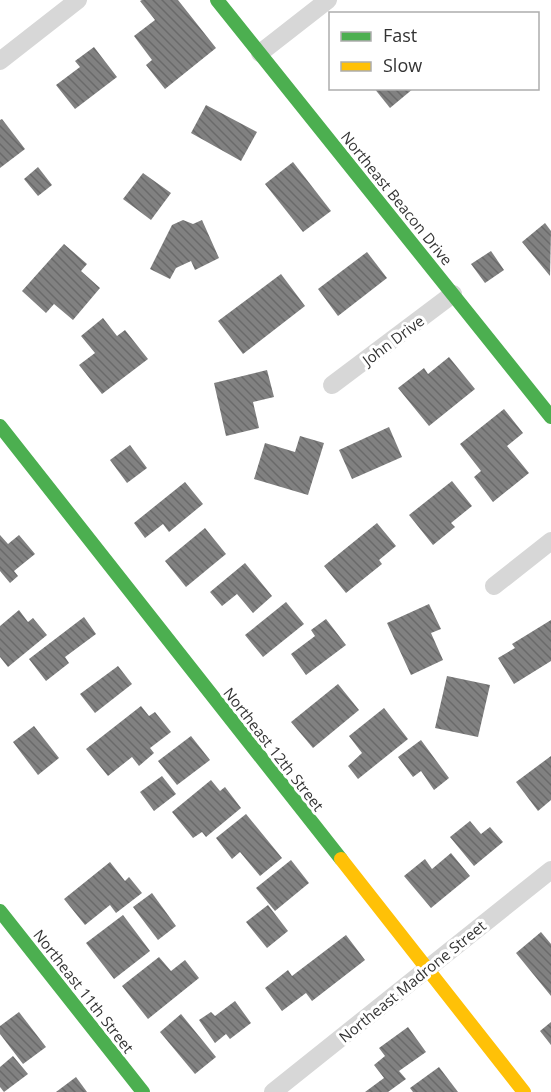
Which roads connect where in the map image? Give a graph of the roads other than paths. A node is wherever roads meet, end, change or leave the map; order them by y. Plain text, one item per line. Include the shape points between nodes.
1 (78, 0) edge
2 (217, 0) edge
3 (328, 0) edge
4 (260, 53) junction
5 (0, 61) edge
6 (453, 294) junction
7 (332, 385) dead end
8 (551, 417) edge
9 (0, 426) edge
10 (551, 541) edge
11 (494, 586) dead end
12 (551, 870) edge
13 (0, 911) edge
14 (427, 970) junction
15 (143, 1092) edge
16 (273, 1092) edge
17 (524, 1092) edge

1 - 5 street
2 - 4 street, Northeast Beacon Drive
3 - 4 street
4 - 6 street, Northeast Beacon Drive
6 - 7 street, John Drive
6 - 8 street, Northeast Beacon Drive
9 - 14 street, Northeast 12th Street
10 - 11 street
12 - 14 street, Northeast Madrone Street
13 - 15 street, Northeast 11th Street
14 - 16 street, Northeast Madrone Street
14 - 17 street, Northeast 12th Street

